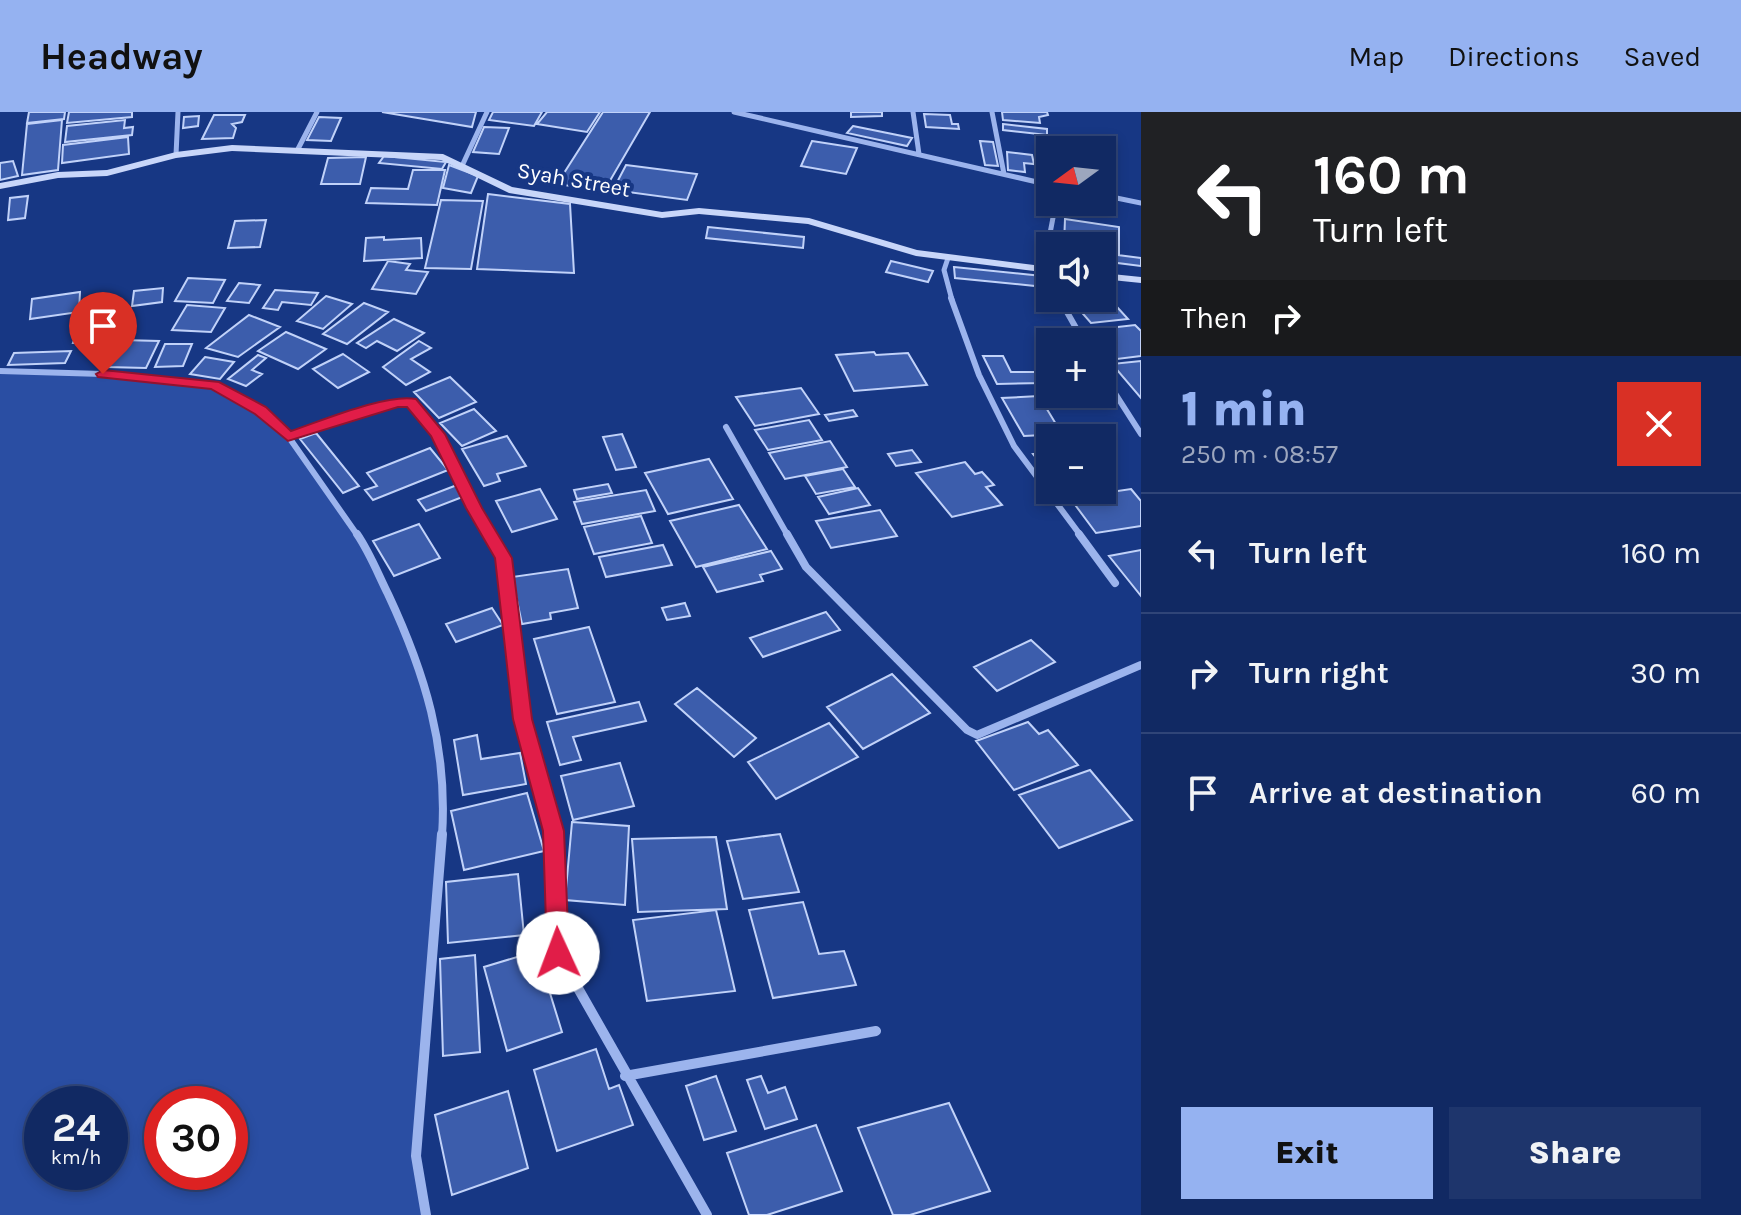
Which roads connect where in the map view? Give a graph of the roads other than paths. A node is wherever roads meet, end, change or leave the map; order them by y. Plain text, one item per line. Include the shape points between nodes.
1 (178, 112) edge
2 (317, 112) edge
3 (487, 112) edge
4 (734, 112) edge
5 (913, 112) edge
6 (992, 112) edge
7 (298, 149) junction
8 (919, 154) junction
9 (176, 155) junction
10 (462, 166) junction
11 (1004, 174) junction
12 (1036, 182) edge
13 (0, 186) edge
14 (1116, 198) edge
15 (1141, 203) edge
16 (948, 258) junction
17 (1036, 269) edge
18 (1116, 277) edge
19 (1141, 280) edge
20 (0, 371) edge
21 (1116, 395) edge
22 (726, 427) dead end
23 (1141, 434) edge
24 (288, 436) junction
25 (1115, 583) dead end
26 (1141, 665) edge
27 (876, 1031) dead end
28 (625, 1076) junction
29 (426, 1215) edge
30 (707, 1215) edge

1 - 9 street
2 - 7 street
3 - 10 street
4 - 8 street
5 - 8 street
6 - 11 street
7 - 9 street, Syah Street via 232,148
7 - 10 street, Syah Street via 443,157
8 - 11 street
9 - 13 street, Syah Street via 107,173
10 - 16 street, Syah Street via 509,190 662,215 699,211 809,221
11 - 12 street
14 - 15 street
16 - 17 street, Syah Street
16 - 25 street via 944,270 955,312 1014,446
18 - 19 street
20 - 24 street via 214,385 260,411
21 - 23 street
22 - 26 street via 806,567 967,730 986,732
24 - 28 street via 411,403 437,434 503,558 522,719 554,831 558,953
24 - 29 street via 365,546 414,649 435,724 445,792 416,1156
27 - 28 street
28 - 30 street

